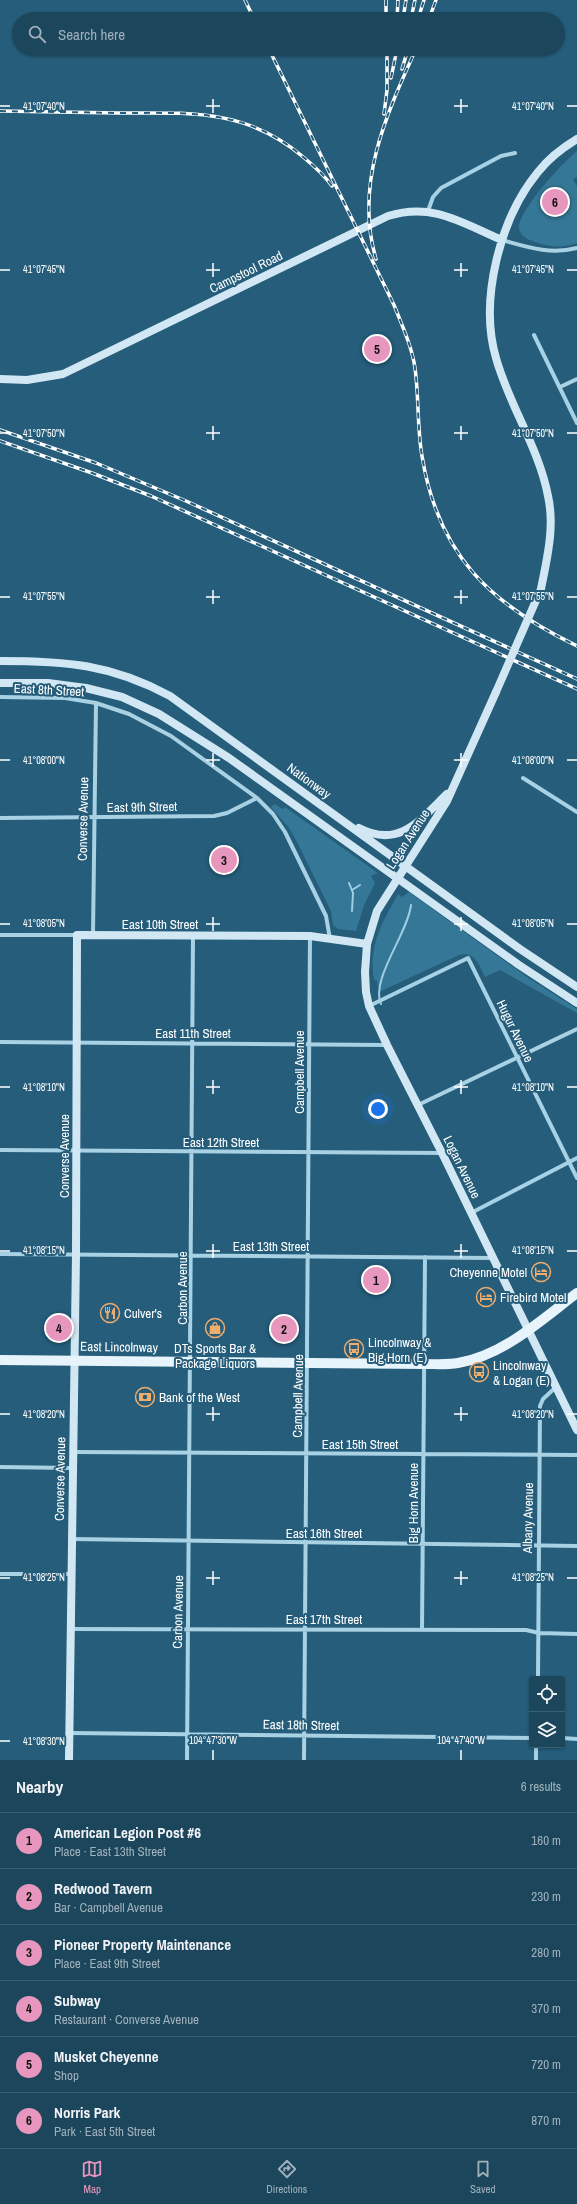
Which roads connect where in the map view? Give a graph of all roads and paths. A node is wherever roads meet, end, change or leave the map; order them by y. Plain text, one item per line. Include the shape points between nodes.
1 (577, 139) edge
2 (515, 153) dead end
3 (428, 211) junction
4 (502, 240) junction
5 (577, 248) edge
6 (534, 335) dead end
7 (0, 379) edge
8 (577, 379) edge
9 (560, 387) junction
10 (577, 423) edge
11 (0, 660) edge
12 (0, 683) edge
13 (0, 697) edge
14 (96, 703) junction
15 (523, 778) dead end
16 (452, 790) junction
17 (257, 798) junction
18 (577, 812) edge
19 (338, 817) junction
20 (0, 818) edge
21 (94, 818) junction
22 (405, 866) junction
23 (397, 878) junction
24 (0, 935) edge
25 (77, 935) junction
26 (93, 935) junction
27 (193, 936) junction
28 (310, 936) junction
29 (330, 939) junction
30 (367, 944) junction
31 (577, 986) edge
32 (577, 1003) edge
33 (369, 1006) junction
34 (577, 1029) edge
35 (0, 1042) edge
36 (77, 1042) junction
37 (193, 1043) junction
38 (309, 1044) junction
39 (386, 1044) junction
40 (516, 1056) junction
41 (418, 1105) junction
42 (0, 1150) edge
43 (76, 1150) junction
44 (192, 1151) junction
45 (309, 1152) junction
46 (442, 1153) junction
47 (577, 1158) edge
48 (569, 1162) junction
49 (577, 1178) edge
50 (471, 1212) junction
51 (0, 1254) edge
52 (76, 1255) junction
53 (192, 1256) junction
54 (308, 1256) junction
55 (424, 1257) junction
56 (493, 1258) junction
57 (577, 1293) edge
58 (528, 1330) junction
59 (0, 1360) edge
60 (74, 1360) junction
61 (191, 1361) junction
62 (308, 1363) junction
63 (424, 1364) junction
64 (556, 1387) junction
65 (574, 1418) edge
66 (577, 1430) edge
67 (72, 1452) junction
68 (188, 1453) junction
69 (307, 1454) junction
70 (423, 1454) junction
71 (539, 1454) junction
72 (577, 1455) edge
73 (0, 1467) edge
74 (72, 1468) junction
75 (71, 1539) junction
76 (189, 1541) junction
77 (306, 1543) junction
78 (422, 1543) junction
79 (538, 1545) junction
80 (577, 1546) edge
81 (0, 1574) edge
82 (71, 1574) junction
83 (71, 1629) junction
84 (305, 1629) junction
85 (187, 1630) junction
86 (422, 1630) junction
87 (539, 1633) junction
88 (577, 1634) edge
89 (538, 1676) edge
90 (69, 1733) junction
91 (188, 1734) junction
92 (304, 1735) junction
93 (529, 1738) edge
94 (565, 1738) edge
95 (577, 1738) edge
96 (536, 1748) edge
97 (69, 1760) edge
98 (187, 1760) edge
99 (304, 1760) edge
100 (536, 1760) edge

1 - 4 main road, Logan Avenue via 538,172 518,203
2 - 3 street via 501,156 441,188 433,197
3 - 4 main road, Campstool Road
3 - 7 main road, Campstool Road via 412,210 388,216 63,374 27,380
4 - 5 street via 535,250 565,251
4 - 16 main road, Logan Avenue, bridge via 491,294 492,337 502,377 539,465 548,496 550,538 541,589
6 - 9 street
8 - 9 street
9 - 10 street
11 - 19 main road, Nationway via 90,666 142,681 188,707
12 - 23 main road, Nationway via 48,683 86,688 145,707 187,730 229,758
13 - 14 street, East 8th Street via 65,698
14 - 17 street via 129,714 171,736
14 - 21 street, Converse Avenue
15 - 18 street
16 - 19 main road via 419,822 398,834 369,833
16 - 22 main road, Logan Avenue
17 - 21 street, East 9th Street via 227,813 214,816
17 - 29 street via 273,814 285,832 326,916
19 - 22 main road, Nationway
20 - 21 street, East 9th Street
21 - 26 street, Converse Avenue
22 - 23 main road, Logan Avenue
22 - 31 main road, Nationway via 520,949
23 - 30 main road, Logan Avenue via 377,911
23 - 32 main road, Nationway via 540,980
24 - 25 street, East 10th Street
25 - 26 main road, East 10th Street
25 - 36 main road, Converse Avenue
26 - 27 main road, East 10th Street
27 - 28 main road, East 10th Street
27 - 37 street, Carbon Avenue
28 - 29 main road, East 10th Street
28 - 38 street, Campbell Avenue
29 - 30 main road, East 10th Street
30 - 33 main road, Logan Avenue via 364,972
33 - 39 main road, Logan Avenue
33 - 40 street, Hugur Avenue via 468,958
34 - 40 street
35 - 36 street, East 11th Street
36 - 37 street, East 11th Street
36 - 43 main road, Converse Avenue
37 - 38 street, East 11th Street
37 - 44 street, Carbon Avenue
38 - 39 street, East 11th Street
38 - 45 street, Campbell Avenue
39 - 41 main road, Logan Avenue
40 - 41 street
40 - 48 street, Hugur Avenue
41 - 46 main road, Logan Avenue
42 - 43 street, East 12th Street
43 - 44 street, East 12th Street
43 - 52 main road, Converse Avenue
44 - 45 street, East 12th Street
44 - 53 street, Carbon Avenue
45 - 46 street, East 12th Street
45 - 54 street, Campbell Avenue
46 - 50 main road, Logan Avenue
47 - 48 street
48 - 49 street, Hugur Avenue
48 - 50 street
50 - 56 main road, Logan Avenue
51 - 52 street, East 13th Street
52 - 53 street, East 13th Street
52 - 60 main road, Converse Avenue
53 - 54 street, East 13th Street
53 - 61 street, Carbon Avenue
54 - 55 street, East 13th Street
54 - 62 street, Campbell Avenue
55 - 56 street, East 13th Street
55 - 63 street, Big Horn Avenue
56 - 58 main road, Logan Avenue
57 - 58 main road, East Lincolnway
58 - 63 main road, East Lincolnway via 497,1350 471,1360
58 - 64 main road, Logan Avenue
59 - 60 main road, East Lincolnway
60 - 61 main road, East Lincolnway
60 - 67 main road, Converse Avenue
61 - 62 main road, East Lincolnway
61 - 68 street, Carbon Avenue
62 - 63 main road, East Lincolnway
62 - 69 street, Campbell Avenue
63 - 70 street, Big Horn Avenue
64 - 65 main road, Logan Avenue
64 - 71 street, Albany Avenue via 543,1398 540,1406
65 - 66 main road, Logan Avenue
67 - 68 street, East 15th Street
67 - 74 main road, Converse Avenue
68 - 69 street, East 15th Street
68 - 76 street, Carbon Avenue
69 - 70 street, East 15th Street
69 - 77 street, Campbell Avenue
70 - 71 street, East 15th Street
70 - 78 street, Big Horn Avenue
71 - 72 street, East 15th Street
71 - 79 street, Albany Avenue
73 - 74 street
74 - 75 main road, Converse Avenue
75 - 76 street, East 16th Street
75 - 82 main road, Converse Avenue
76 - 77 street, East 16th Street
76 - 85 street, Carbon Avenue
77 - 78 street, East 16th Street
77 - 84 street, Campbell Avenue
78 - 79 street, East 16th Street
78 - 86 street, Big Horn Avenue
79 - 80 street, East 16th Street
79 - 87 street, Albany Avenue
81 - 82 street
82 - 83 main road, Converse Avenue
83 - 85 street, East 17th Street
83 - 90 main road, Converse Avenue
84 - 85 street, East 17th Street
84 - 86 street, East 17th Street
84 - 92 street, Campbell Avenue
85 - 91 street, Carbon Avenue
86 - 87 street, East 17th Street via 526,1630
87 - 88 street, East 17th Street
87 - 89 street, Albany Avenue
90 - 91 street, East 18th Street
90 - 97 main road, Converse Avenue
91 - 92 street, East 18th Street
91 - 98 street, Carbon Avenue
92 - 93 street, East 18th Street
92 - 99 street, Campbell Avenue
94 - 95 street
96 - 100 street

